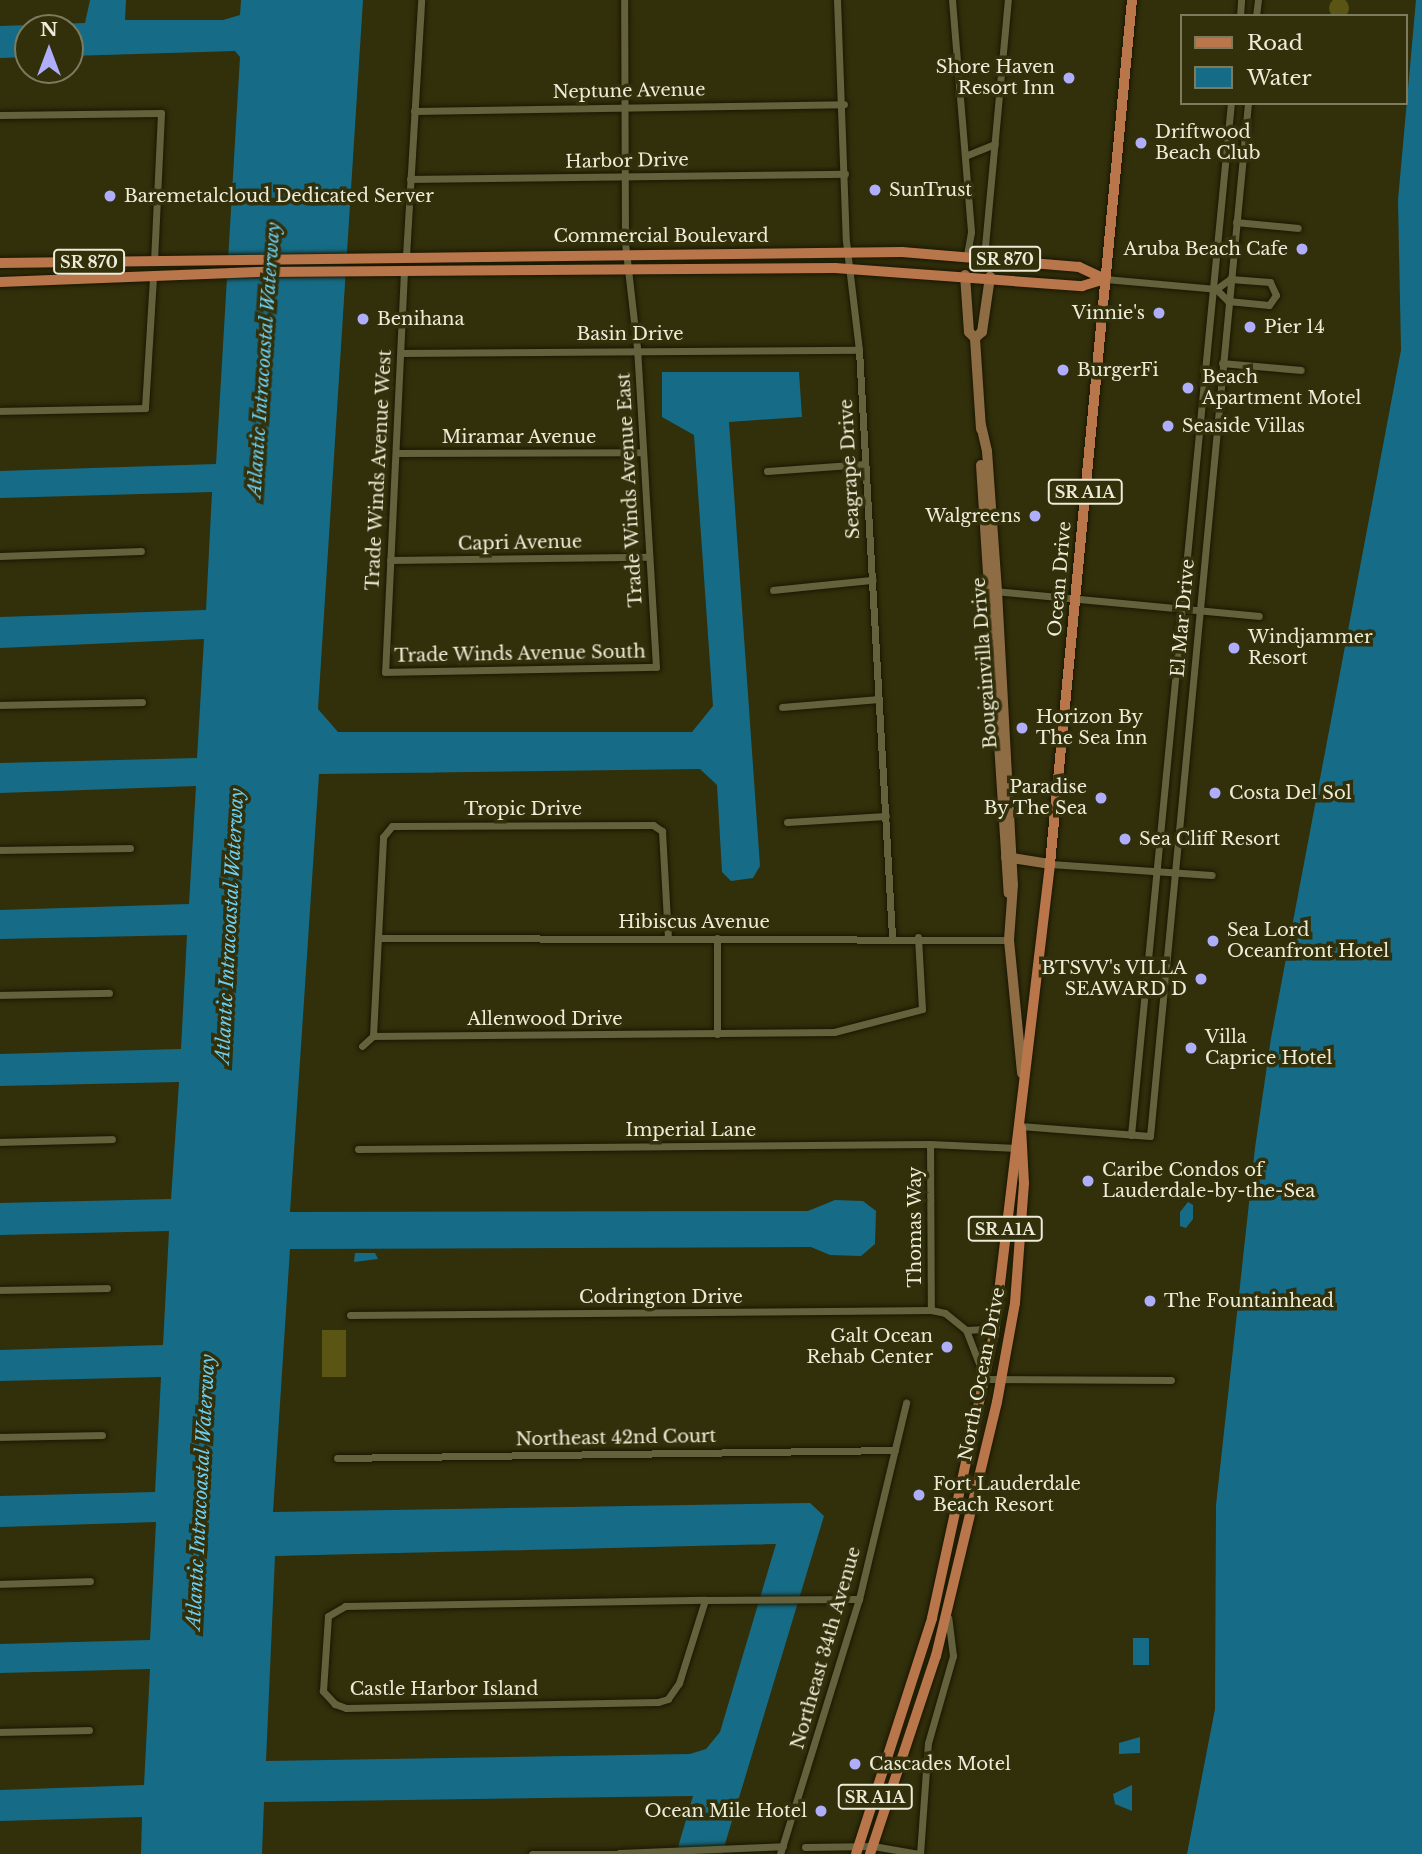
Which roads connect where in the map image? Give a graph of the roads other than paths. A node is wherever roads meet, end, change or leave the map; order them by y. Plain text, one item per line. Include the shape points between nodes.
1 (421, 0) edge
2 (624, 0) edge
3 (837, 0) edge
4 (952, 0) edge
5 (1008, 0) edge
6 (1132, 0) edge
7 (844, 104) junction
8 (1231, 105) edge
9 (1247, 106) edge
10 (624, 107) junction
11 (414, 111) junction
12 (0, 115) edge
13 (995, 144) junction
14 (965, 156) junction
15 (845, 174) junction
16 (624, 176) junction
17 (410, 179) junction
18 (1236, 222) junction
19 (989, 224) junction
20 (971, 226) junction
21 (1298, 228) dead end
22 (848, 252) junction
23 (626, 253) junction
24 (423, 255) junction
25 (967, 255) junction
26 (406, 256) junction
27 (984, 257) junction
28 (154, 261) junction
29 (0, 263) edge
30 (357, 266) junction
31 (215, 268) junction
32 (629, 269) junction
33 (850, 269) junction
34 (404, 271) junction
35 (965, 275) junction
36 (153, 277) junction
37 (990, 277) junction
38 (125, 279) junction
39 (1105, 279) junction
40 (1230, 279) junction
41 (0, 282) edge
42 (1216, 289) junction
43 (1228, 301) junction
44 (975, 338) junction
45 (637, 348) junction
46 (859, 350) junction
47 (401, 353) junction
48 (1222, 363) junction
49 (1301, 370) dead end
50 (0, 411) edge
51 (643, 452) junction
52 (396, 453) junction
53 (865, 464) junction
54 (767, 471) dead end
55 (141, 551) dead end
56 (0, 556) edge
57 (649, 556) junction
58 (390, 560) junction
59 (872, 580) junction
60 (773, 590) dead end
61 (992, 591) junction
62 (1075, 598) junction
63 (1182, 608) junction
64 (1200, 610) junction
65 (1259, 616) dead end
66 (656, 667) joint
67 (385, 671) joint
68 (879, 699) junction
69 (142, 702) dead end
70 (0, 705) edge
71 (782, 707) dead end
72 (886, 816) junction
73 (787, 822) dead end
74 (1011, 834) junction
75 (130, 848) dead end
76 (0, 850) edge
77 (1008, 858) junction
78 (1033, 861) junction
79 (1050, 864) junction
80 (1156, 872) junction
81 (1175, 873) junction
82 (1212, 875) dead end
83 (892, 936) junction
84 (667, 937) junction
85 (918, 937) junction
86 (379, 938) junction
87 (718, 938) junction
88 (1009, 940) junction
89 (109, 993) dead end
90 (0, 995) edge
91 (718, 1034) junction
92 (373, 1036) junction
93 (362, 1046) dead end
94 (1023, 1077) junction
95 (1020, 1126) junction
96 (1131, 1135) junction
97 (112, 1139) dead end
98 (0, 1142) edge
99 (930, 1144) junction
100 (358, 1149) dead end
101 (1019, 1149) junction
102 (107, 1288) dead end
103 (0, 1290) edge
104 (931, 1310) junction
105 (350, 1315) dead end
106 (996, 1319) junction
107 (966, 1330) junction
108 (985, 1379) junction
109 (1171, 1380) dead end
110 (1000, 1382) junction
111 (906, 1403) dead end
112 (102, 1435) dead end
113 (0, 1437) edge
114 (895, 1450) junction
115 (337, 1458) dead end
116 (90, 1581) dead end
117 (0, 1584) edge
118 (859, 1600) junction
119 (705, 1601) junction
120 (947, 1614) junction
121 (89, 1730) dead end
122 (0, 1732) edge
123 (805, 1847) dead end
124 (781, 1850) edge
125 (857, 1850) edge
126 (872, 1850) edge
127 (897, 1852) edge
128 (619, 1853) edge
129 (531, 1854) edge
130 (920, 1854) edge

1 - 11 street
2 - 10 street
3 - 7 street, Seagrape Drive
4 - 14 street
5 - 13 street
6 - 39 main road, Ocean Drive / SR A1A
7 - 10 street, Neptune Avenue
7 - 15 street, Seagrape Drive
8 - 9 street
8 - 42 street, El Mar Drive
9 - 18 street, El Mar Drive
10 - 11 street, Neptune Avenue
10 - 16 street
11 - 17 street
12 - 28 street via 161,113
13 - 14 street
13 - 19 street
14 - 20 street
15 - 16 street, Harbor Drive
15 - 22 street, Seagrape Drive
16 - 17 street, Harbor Drive
16 - 23 street, Trade Winds Avenue East
17 - 26 street
18 - 21 street
18 - 40 street, El Mar Drive
19 - 20 street
19 - 27 street
20 - 25 street
22 - 23 main road, Commercial Boulevard / SR 870
22 - 25 main road, Commercial Boulevard / SR 870
22 - 33 street, Seagrape Drive
23 - 24 main road, Commercial Boulevard / SR 870
23 - 32 street, Trade Winds Avenue East
24 - 26 main road, Commercial Boulevard / SR 870
24 - 34 main road
25 - 27 main road, Commercial Boulevard / SR 870
26 - 30 main road, Commercial Boulevard / SR 870
27 - 35 main road
27 - 39 main road, Commercial Boulevard / SR 870 via 1079,267
28 - 29 main road, SR 870
28 - 31 main road, SR 870
28 - 38 main road
30 - 31 main road, Commercial Boulevard / SR 870
30 - 34 main road, Commercial Boulevard / SR 870
31 - 36 main road, SR 870
32 - 33 main road, Commercial Boulevard / SR 870
32 - 34 main road, Commercial Boulevard / SR 870
32 - 45 street, Trade Winds Avenue East
33 - 35 main road, Commercial Boulevard / SR 870
33 - 46 street, Seagrape Drive
34 - 47 street, Trade Winds Avenue West
35 - 37 main road, Commercial Boulevard / SR 870
35 - 44 street via 969,332
36 - 38 main road, SR 870
36 - 50 street via 145,408
37 - 39 main road, Commercial Boulevard / SR 870 via 1082,286
37 - 44 street, Bougainvilla Drive via 982,332
38 - 41 main road, SR 870
39 - 42 street, Commercial Boulevard
39 - 62 main road, Ocean Drive / SR A1A
40 - 42 street
40 - 43 street, El Mar Drive
40 - 43 street via 1270,282 1276,295 1269,305
42 - 43 street
42 - 63 street, El Mar Drive
43 - 48 street, El Mar Drive
44 - 61 street, Bougainvilla Drive
45 - 46 street, Basin Drive
45 - 47 street, Basin Drive
45 - 51 street, Trade Winds Avenue East
46 - 53 street, Seagrape Drive
47 - 52 street, Trade Winds Avenue West
48 - 49 street
48 - 64 street, El Mar Drive
51 - 52 street, Miramar Avenue
51 - 57 street, Trade Winds Avenue East
52 - 58 street, Trade Winds Avenue West
53 - 54 street
53 - 59 street, Seagrape Drive
55 - 56 street
57 - 58 street, Capri Avenue
57 - 66 street, Trade Winds Avenue East
58 - 67 street, Trade Winds Avenue West
59 - 60 street
59 - 68 street, Seagrape Drive
61 - 62 street
61 - 74 street, Bougainvilla Drive
61 - 77 street, Bougainvilla Drive
62 - 63 street
62 - 79 main road, Ocean Drive / SR A1A
63 - 64 street
63 - 80 street, El Mar Drive
64 - 65 street
64 - 81 street, El Mar Drive
66 - 67 street, Trade Winds Avenue South
68 - 71 street
68 - 72 street, Seagrape Drive
69 - 70 street
72 - 73 street
72 - 83 street, Seagrape Drive
74 - 77 street, Bougainvilla Drive
74 - 78 street
75 - 76 street
77 - 78 street
77 - 88 street, Bougainvilla Drive
78 - 79 street
79 - 80 street
79 - 94 main road, Ocean Drive / SR A1A
80 - 81 street
80 - 96 street, El Mar Drive
81 - 82 street
81 - 96 street, El Mar Drive via 1150,1136
83 - 85 street, Hibiscus Avenue
83 - 87 street, Hibiscus Avenue
84 - 86 street, Hibiscus Avenue
84 - 86 street, Tropic Drive via 663,831 653,825 625,825 392,826 383,837
84 - 87 street, Hibiscus Avenue
85 - 88 street, Hibiscus Avenue
85 - 91 street, Allenwood Drive via 922,1009 834,1032
86 - 92 street
87 - 91 street
88 - 94 street, Bougainvilla Drive
89 - 90 street
91 - 92 street, Allenwood Drive
92 - 93 street
94 - 95 main road, North Ocean Drive / SR A1A
95 - 96 street
95 - 101 main road, North Ocean Drive / SR A1A
97 - 98 street
99 - 100 street, Imperial Lane
99 - 101 street, Imperial Lane
99 - 104 street, Thomas Way
101 - 106 main road, North Ocean Drive / SR A1A
101 - 110 main road, North Ocean Drive / SR A1A via 1015,1303
102 - 103 street
104 - 105 street, Codrington Drive
104 - 107 street, Codrington Drive via 945,1313
106 - 107 street via 985,1329
106 - 108 main road, North Ocean Drive / SR A1A
107 - 108 street
108 - 110 street
108 - 125 main road, North Ocean Drive / SR A1A via 948,1555 905,1710
109 - 110 street
110 - 120 main road, North Ocean Drive / SR A1A
111 - 114 street, Northeast 34th Avenue
112 - 113 street
114 - 115 street, Northeast 42nd Court
114 - 118 street, Northeast 34th Avenue
116 - 117 street
118 - 119 street, Castle Harbor Island
118 - 124 street, Northeast 34th Avenue
119 - 119 street, Castle Harbor Island via 345,1606 328,1616 323,1692 335,1704 356,1708 659,1702 668,1699 679,1683
120 - 126 main road, North Ocean Drive / SR A1A
120 - 130 street via 953,1656 928,1743
121 - 122 street
123 - 125 street
124 - 128 street
125 - 126 street
126 - 127 street
127 - 130 street
128 - 129 street

